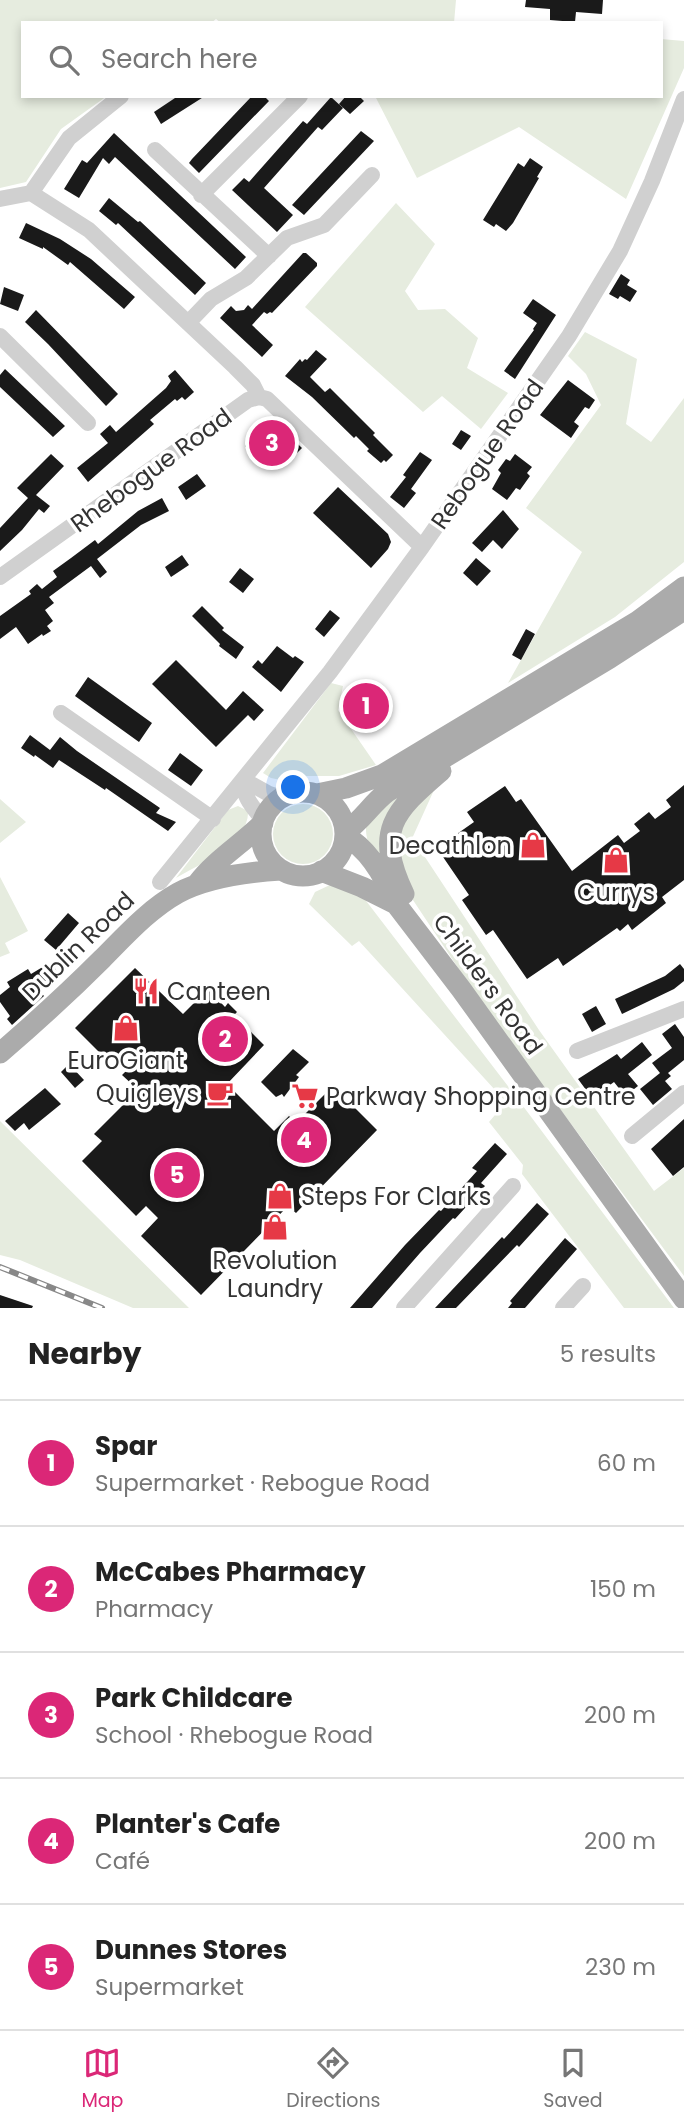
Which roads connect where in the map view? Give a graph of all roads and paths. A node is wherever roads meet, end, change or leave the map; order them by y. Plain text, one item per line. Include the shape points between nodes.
1 (119, 98) edge
2 (298, 98) edge
3 (684, 99) edge
4 (155, 150) dead end
5 (372, 175) dead end
6 (31, 193) junction
7 (201, 195) junction
8 (0, 199) edge
9 (269, 256) junction
10 (188, 323) junction
11 (0, 336) edge
12 (259, 397) junction
13 (88, 423) dead end
14 (422, 547) junction
15 (0, 577) edge
16 (684, 587) edge
17 (684, 610) edge
18 (61, 713) dead end
19 (450, 753) junction
20 (244, 780) junction
21 (317, 794) junction
22 (282, 798) junction
23 (212, 818) junction
24 (263, 822) junction
25 (345, 834) junction
26 (281, 870) junction
27 (321, 871) junction
28 (160, 882) dead end
29 (197, 884) junction
30 (402, 910) junction
31 (684, 1009) edge
32 (577, 1051) dead end
33 (0, 1054) edge
34 (684, 1093) edge
35 (632, 1136) dead end
36 (513, 1186) dead end
37 (583, 1286) dead end
38 (684, 1299) edge
39 (404, 1308) edge
40 (562, 1308) edge

1 - 6 street via 69,138
2 - 7 street
3 - 14 street, Rebogue Road via 652,181 596,292
4 - 7 street
5 - 9 street via 324,225 287,238
6 - 8 street
6 - 10 street via 89,230
7 - 9 street
9 - 10 street via 246,278 211,299
10 - 12 street via 253,385
11 - 13 street
12 - 14 street, Rhebogue Road via 267,399
12 - 15 street, Rhebogue Road via 248,400
14 - 20 street, Rebogue Road
16 - 21 main road via 638,621 382,775
17 - 19 main road
18 - 23 street
19 - 25 main road via 376,800
19 - 30 main road via 442,770 408,799 390,835 394,873 405,897
20 - 22 street
20 - 23 street, Rebogue Road
20 - 24 street via 243,789
21 - 22 main road via 293,793
21 - 25 main road via 337,809
22 - 24 main road via 270,807
23 - 28 street, Rebogue Road
24 - 26 main road via 262,844
24 - 29 main road
25 - 27 main road via 337,856
25 - 30 main road, Childers Road via 366,855
26 - 27 main road via 296,875
26 - 29 main road
27 - 30 main road, Childers Road
29 - 33 main road, Dublin Road via 156,908
30 - 38 main road, Childers Road
31 - 32 street
34 - 35 street
36 - 39 street
37 - 40 street

